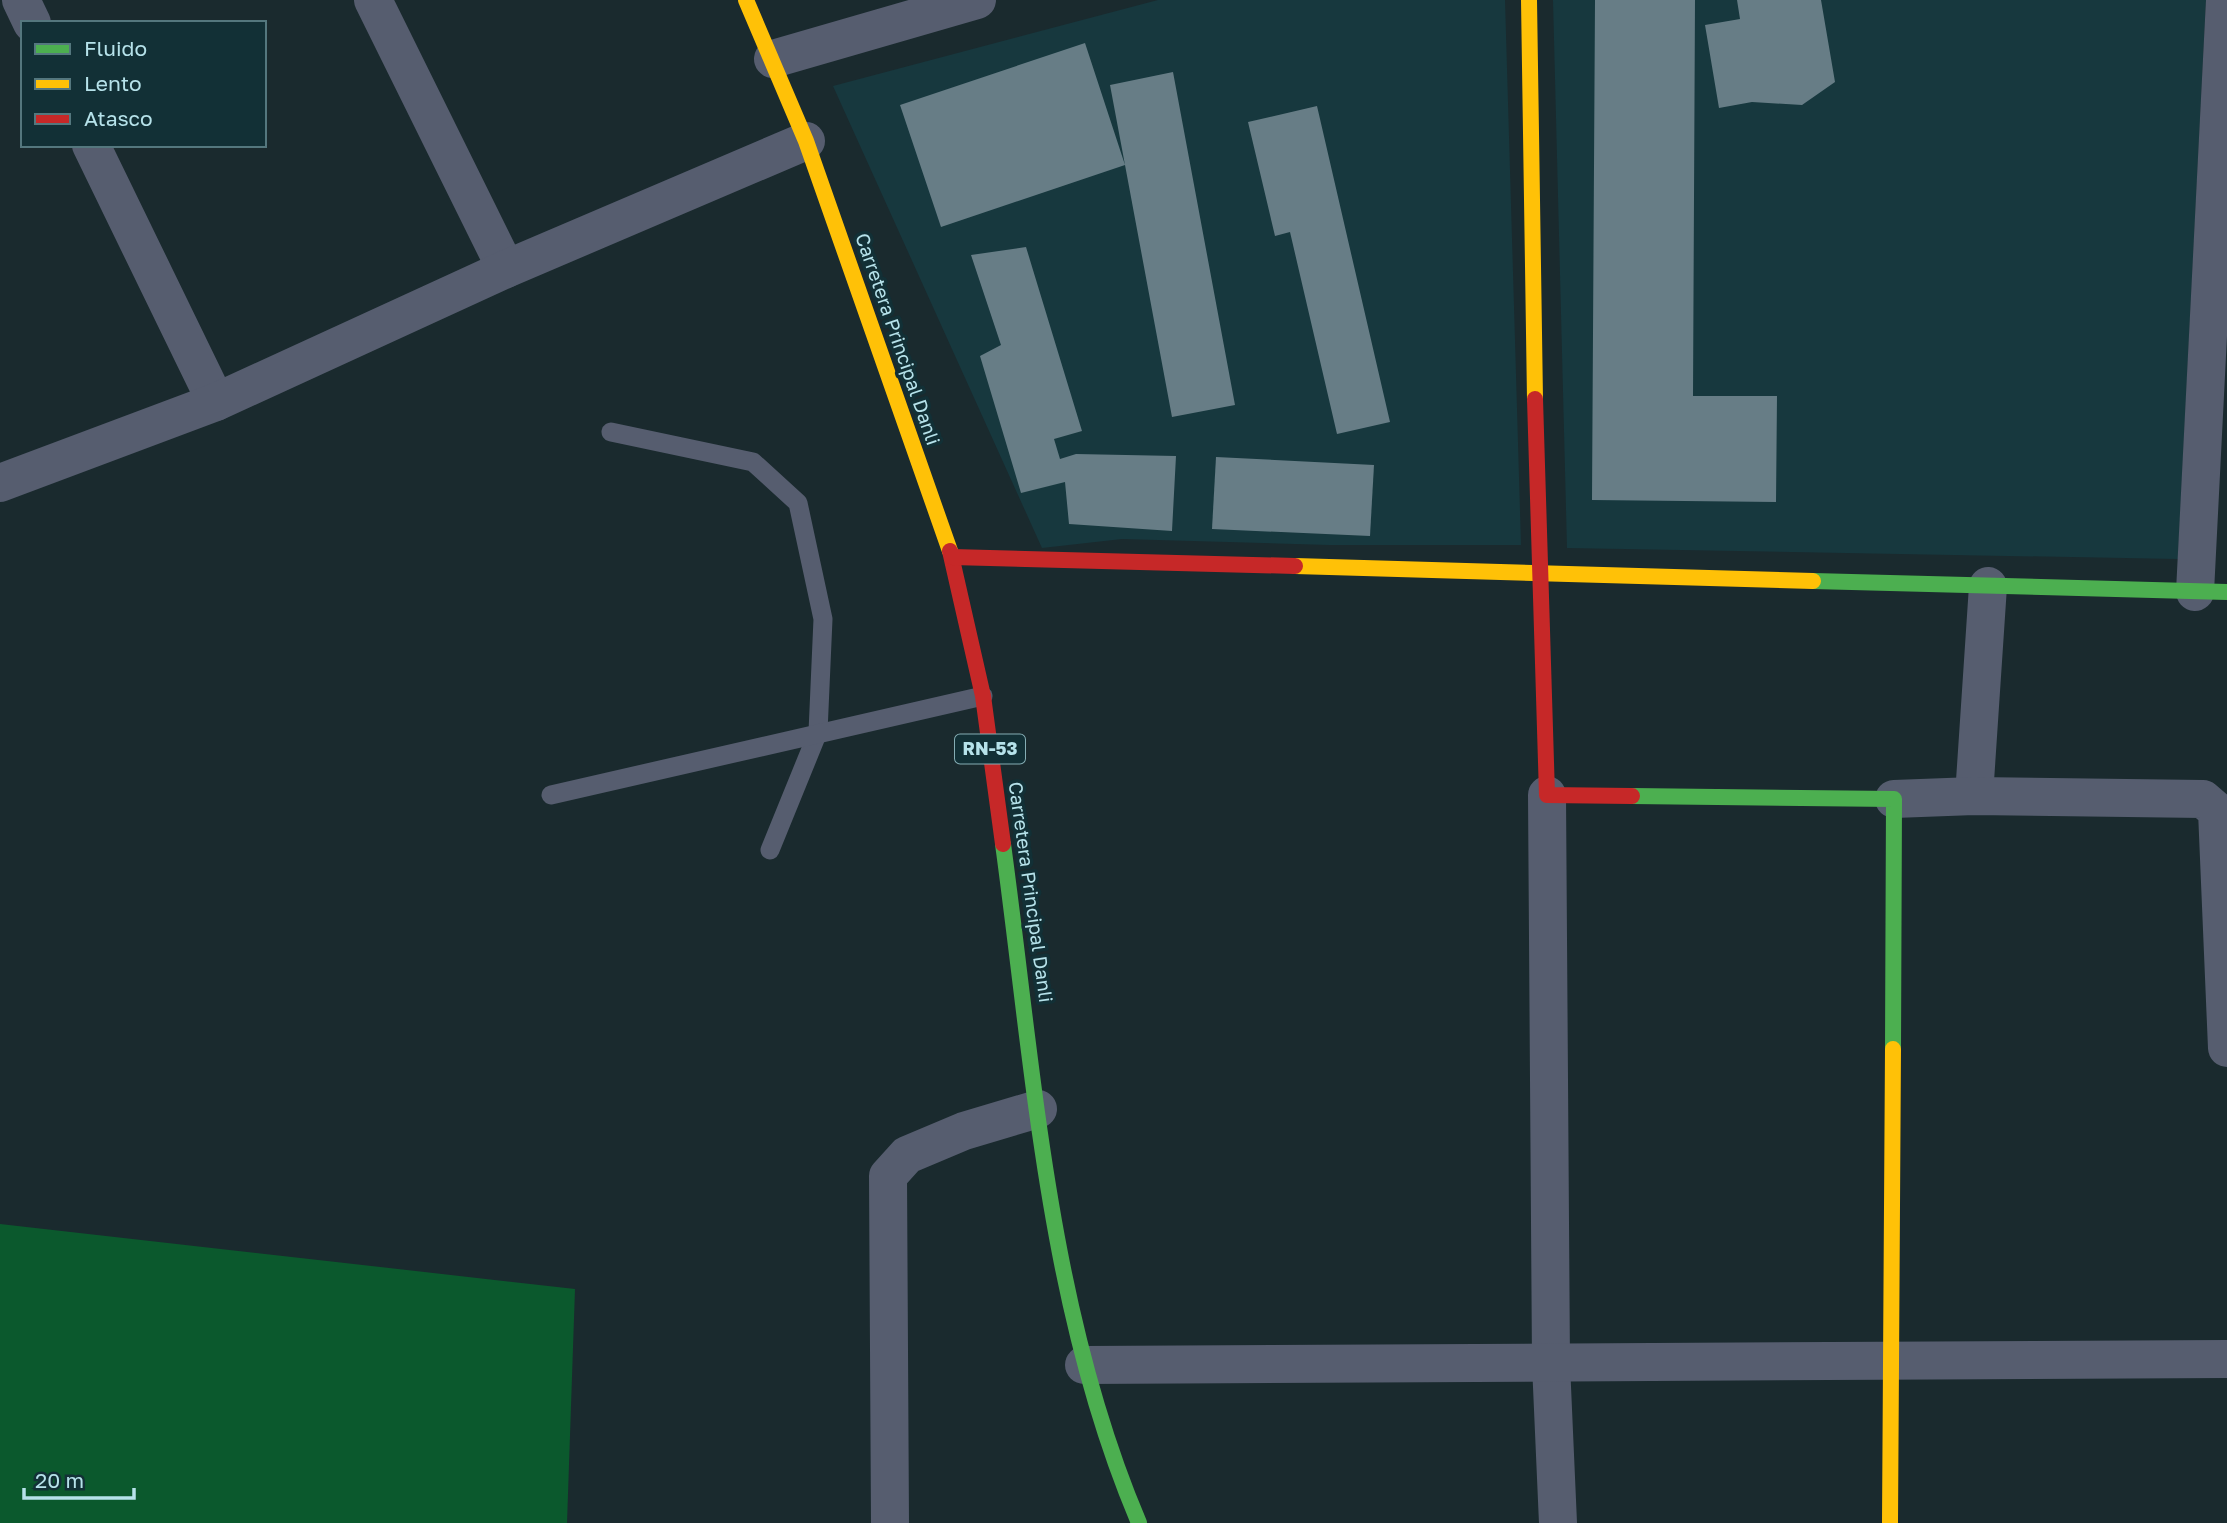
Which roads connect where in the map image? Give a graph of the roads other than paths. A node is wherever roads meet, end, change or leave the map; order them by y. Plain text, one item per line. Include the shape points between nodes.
1 (20, 0) edge
2 (373, 0) edge
3 (746, 0) edge
4 (977, 0) edge
5 (1529, 0) edge
6 (2225, 0) edge
7 (31, 21) edge
8 (773, 59) junction
9 (806, 141) junction
10 (92, 147) edge
11 (506, 269) junction
12 (216, 402) junction
13 (611, 432) dead end
14 (0, 483) edge
15 (952, 557) junction
16 (1538, 571) junction
17 (1988, 586) junction
18 (2211, 592) edge
19 (983, 696) junction
20 (818, 732) junction
21 (551, 795) dead end
22 (1547, 795) junction
23 (1974, 796) junction
24 (1894, 799) junction
25 (770, 850) dead end
26 (2227, 1048) edge
27 (1038, 1109) junction
28 (2227, 1359) edge
29 (1893, 1361) junction
30 (1551, 1364) junction
31 (1084, 1365) junction
32 (890, 1523) edge
33 (1139, 1523) edge
34 (1558, 1523) edge
35 (1890, 1523) edge

1 - 7 street
2 - 11 street
3 - 8 street, Carretera Principal Danli / RN-53
4 - 8 street
5 - 16 street
6 - 18 street
8 - 9 street, Carretera Principal Danli / RN-53
9 - 11 street
9 - 15 street, Carretera Principal Danli / RN-53
10 - 12 street
11 - 12 street
12 - 14 street
13 - 20 lane via 753,462 797,503 823,619
15 - 16 street
15 - 19 street, Carretera Principal Danli / RN-53
16 - 17 street
16 - 22 street
17 - 18 street
17 - 23 street
19 - 20 lane
19 - 27 street, Carretera Principal Danli / RN-53
20 - 21 lane
20 - 25 lane
22 - 24 street
22 - 30 street
23 - 24 street
23 - 26 street via 2203,799 2217,811
24 - 29 street
27 - 31 street, Carretera Principal Danli / RN-53 via 1055,1231
27 - 32 street via 964,1131 908,1155 888,1177
28 - 29 street
29 - 30 street
29 - 35 street
30 - 31 street
30 - 34 street
31 - 33 street, Carretera Principal Danli / RN-53

